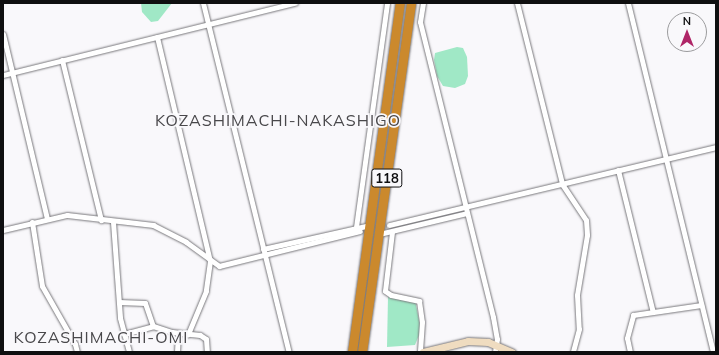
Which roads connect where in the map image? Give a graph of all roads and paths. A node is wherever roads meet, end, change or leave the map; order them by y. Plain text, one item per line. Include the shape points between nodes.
1 (203, 3) edge
2 (295, 3) edge
3 (387, 3) edge
4 (400, 3) edge
5 (411, 3) edge
6 (423, 3) edge
7 (517, 3) edge
8 (628, 3) edge
9 (208, 25) junction
10 (3, 34) edge
11 (157, 37) junction
12 (62, 60) junction
13 (14, 72) junction
14 (3, 75) edge
15 (716, 147) edge
16 (666, 159) junction
17 (618, 170) junction
18 (562, 184) junction
19 (466, 206) junction
20 (467, 212) junction
21 (47, 218) junction
22 (101, 220) junction
23 (32, 222) junction
24 (113, 222) junction
25 (370, 225) junction
26 (389, 225) tunnel mouth
27 (356, 226) junction
28 (3, 230) edge
29 (360, 231) tunnel mouth
30 (392, 232) junction
31 (379, 234) junction
32 (264, 249) junction
33 (266, 255) junction
34 (210, 261) junction
35 (119, 302) junction
36 (701, 305) junction
37 (653, 312) junction
38 (153, 326) junction
39 (178, 333) junction
40 (124, 334) junction
41 (188, 334) junction
42 (496, 348) edge
43 (77, 352) edge
44 (129, 352) edge
45 (177, 352) edge
46 (207, 352) edge
47 (289, 352) edge
48 (352, 352) edge
49 (362, 352) edge
50 (421, 352) edge
51 (512, 352) edge
52 (573, 352) edge
53 (630, 352) edge
54 (713, 352) edge

1 - 9 street
2 - 9 street
3 - 27 street
4 - 25 highway, 118
5 - 31 highway, 118
6 - 19 street via 420,22
7 - 18 street
8 - 16 street
9 - 11 street
9 - 32 street
10 - 13 street
11 - 12 street
11 - 34 street
12 - 13 street
12 - 22 street
13 - 14 street
13 - 21 street
15 - 16 street
16 - 17 street
16 - 36 street
17 - 18 street
17 - 37 street
18 - 19 street
18 - 52 street via 586,220 587,235 577,295 579,329
19 - 20 street
19 - 26 street
20 - 30 street
20 - 42 street
21 - 22 street via 67,215
21 - 23 street
22 - 24 street
23 - 28 street
23 - 43 street via 42,286
24 - 34 street via 158,226 192,246
24 - 35 street
25 - 27 street
25 - 48 highway, 118
27 - 32 street
29 - 33 street
30 - 31 street
30 - 50 street via 384,291 419,301 422,322
31 - 49 highway, 118
32 - 33 street
33 - 34 street via 219,266
33 - 47 street
34 - 41 street via 206,291
35 - 38 street via 145,303
35 - 40 street
36 - 37 street
36 - 54 street
37 - 53 street via 633,315 631,318 627,338
38 - 39 street
38 - 40 street
39 - 41 street
39 - 45 street
40 - 44 street
41 - 46 street via 204,337
42 - 50 main road via 462,342
42 - 51 main road

